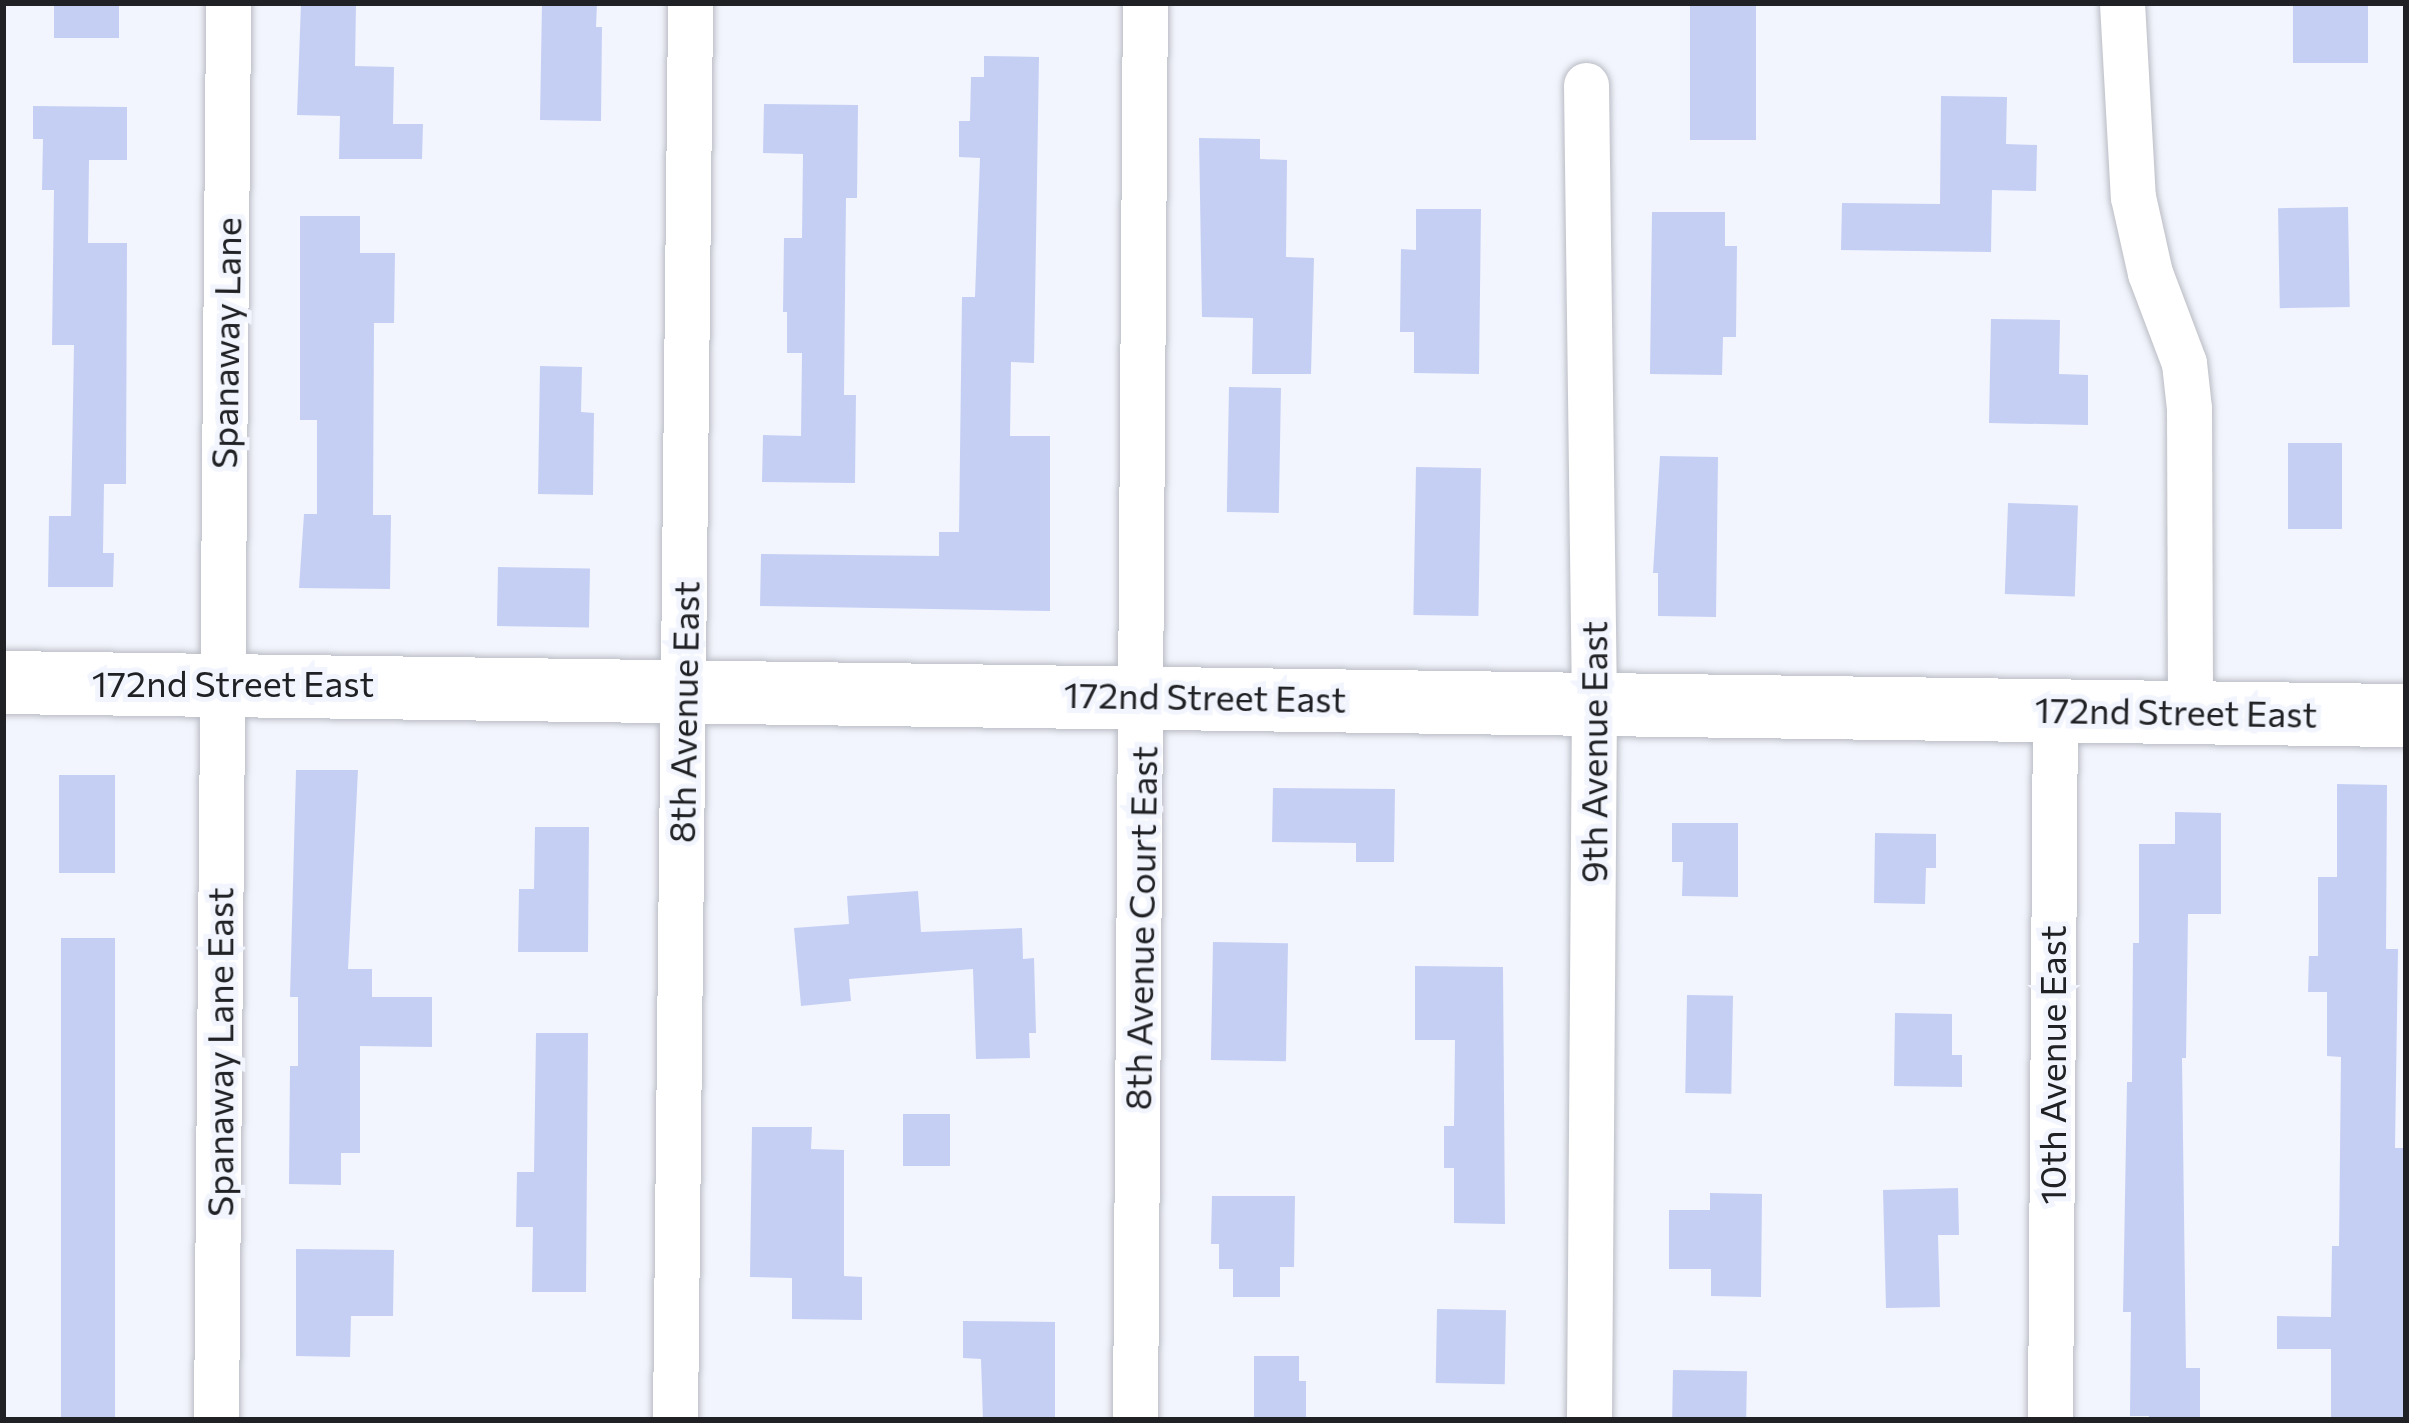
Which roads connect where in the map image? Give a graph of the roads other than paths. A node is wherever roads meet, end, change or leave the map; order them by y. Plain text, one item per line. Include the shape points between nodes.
1 (229, 3) edge
2 (690, 3) edge
3 (1145, 3) edge
4 (2122, 3) edge
5 (1586, 85) dead end
6 (3, 682) edge
7 (221, 683) junction
8 (683, 690) junction
9 (1142, 694) junction
10 (1594, 701) junction
11 (2055, 710) junction
12 (2190, 710) junction
13 (2406, 715) edge
14 (216, 1420) edge
15 (675, 1420) edge
16 (1135, 1420) edge
17 (1589, 1420) edge
18 (2050, 1420) edge

1 - 7 street, Spanaway Lane
2 - 8 street, 8th Avenue East
3 - 9 street, 8th Avenue Court East
4 - 12 street via 2133,197 2150,273 2184,363 2189,408
5 - 10 street, 9th Avenue East
6 - 7 street, 172nd Street East
7 - 8 street, 172nd Street East
7 - 14 street, Spanaway Lane East
8 - 9 street, 172nd Street East
8 - 15 street, 8th Avenue East
9 - 10 street, 172nd Street East
9 - 16 street, 8th Avenue Court East
10 - 11 street, 172nd Street East
10 - 17 street, 9th Avenue East
11 - 12 street, 172nd Street East
11 - 18 street, 10th Avenue East
12 - 13 street, 172nd Street East

